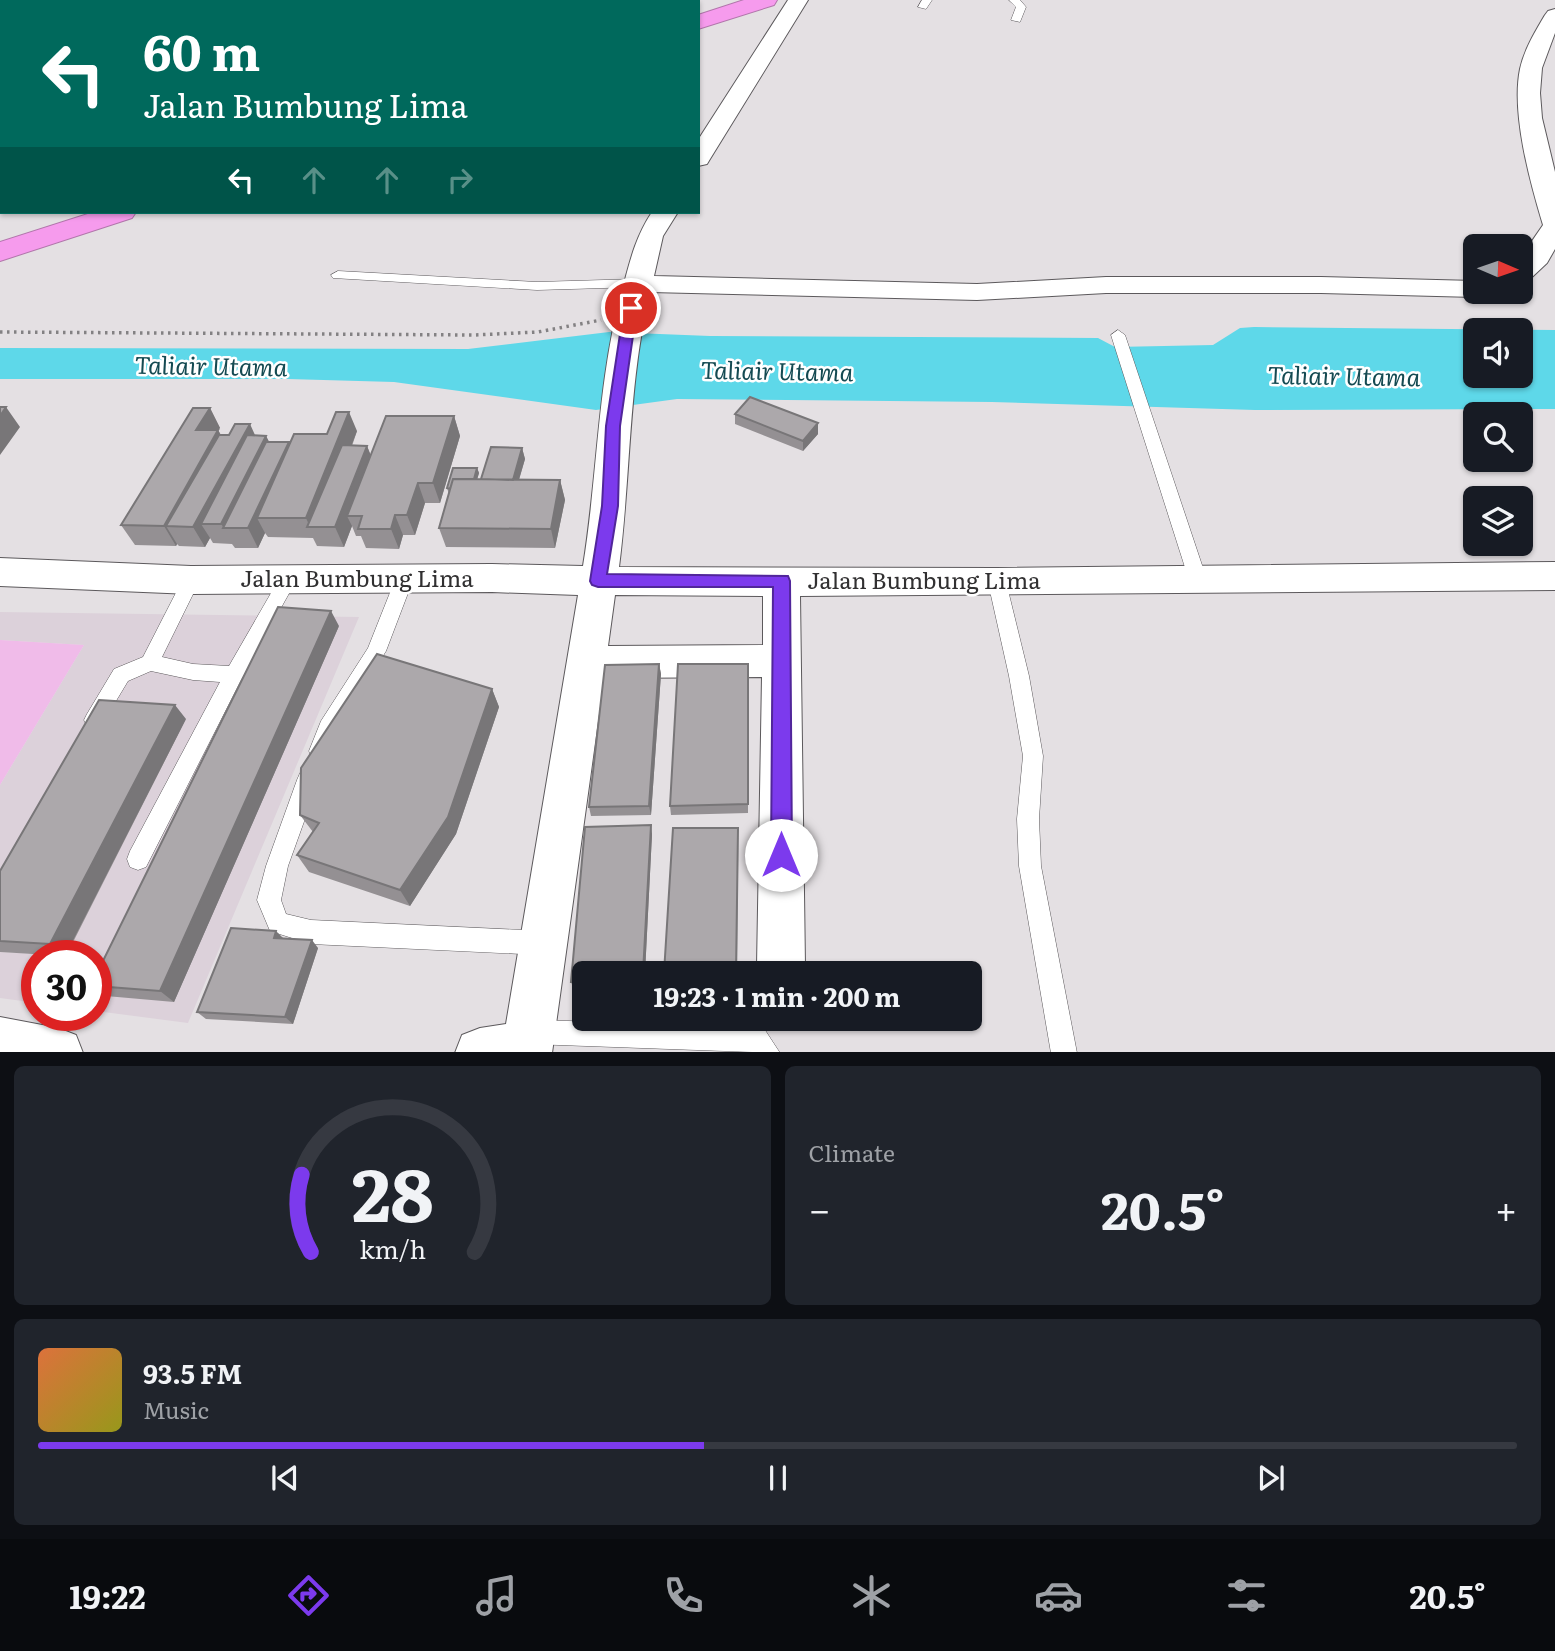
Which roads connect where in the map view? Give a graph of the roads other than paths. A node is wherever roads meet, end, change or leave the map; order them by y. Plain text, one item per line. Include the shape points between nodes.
1 (766, 0) edge
2 (798, 0) edge
3 (1014, 0) edge
4 (1555, 15) edge
5 (1016, 20) dead end
6 (700, 21) edge
7 (700, 156) edge
8 (65, 214) edge
9 (116, 214) edge
10 (663, 214) edge
11 (1554, 232) edge
12 (0, 235) edge
13 (0, 252) edge
14 (1533, 261) edge
15 (338, 275) dead end
16 (1463, 289) edge
17 (632, 307) junction
18 (1120, 338) dead end
19 (0, 572) edge
20 (1555, 576) edge
21 (288, 579) junction
22 (191, 580) junction
23 (404, 580) junction
24 (1198, 580) junction
25 (598, 581) junction
26 (782, 581) junction
27 (997, 582) junction
28 (782, 661) junction
29 (586, 662) junction
30 (150, 663) junction
31 (234, 674) junction
32 (87, 733) edge
33 (138, 859) dead end
34 (545, 943) junction
35 (781, 961) edge
36 (0, 1042) edge
37 (529, 1044) edge
38 (58, 1052) edge
39 (480, 1052) edge
40 (768, 1052) edge
41 (1064, 1052) edge

1 - 6 highway
2 - 7 street
3 - 5 lane via 1021,7
4 - 11 street via 1531,59 1527,106
8 - 12 highway
9 - 13 highway
10 - 17 street via 650,236
11 - 14 street
15 - 17 lane via 537,286
16 - 17 street via 1129,285 977,292 694,287
17 - 25 street via 613,426 610,506
18 - 24 lane
19 - 22 street, Jalan Bumbung Lima
20 - 24 street, Jalan Bumbung Lima
21 - 22 street, Jalan Bumbung Lima
21 - 23 street, Jalan Bumbung Lima
21 - 31 lane
22 - 30 lane
23 - 25 street, Jalan Bumbung Lima
23 - 34 lane via 376,651 328,727 277,866 270,900 278,923 311,932
24 - 27 street, Jalan Bumbung Lima
25 - 26 street, Jalan Bumbung Lima
25 - 29 street
26 - 27 street, Jalan Bumbung Lima
26 - 28 street
27 - 41 lane via 1032,756 1030,866
28 - 29 street
28 - 35 street
29 - 34 street
30 - 31 lane
30 - 32 lane via 121,675
31 - 33 lane
34 - 37 street
36 - 38 street
37 - 39 street
37 - 40 lane via 756,1039

